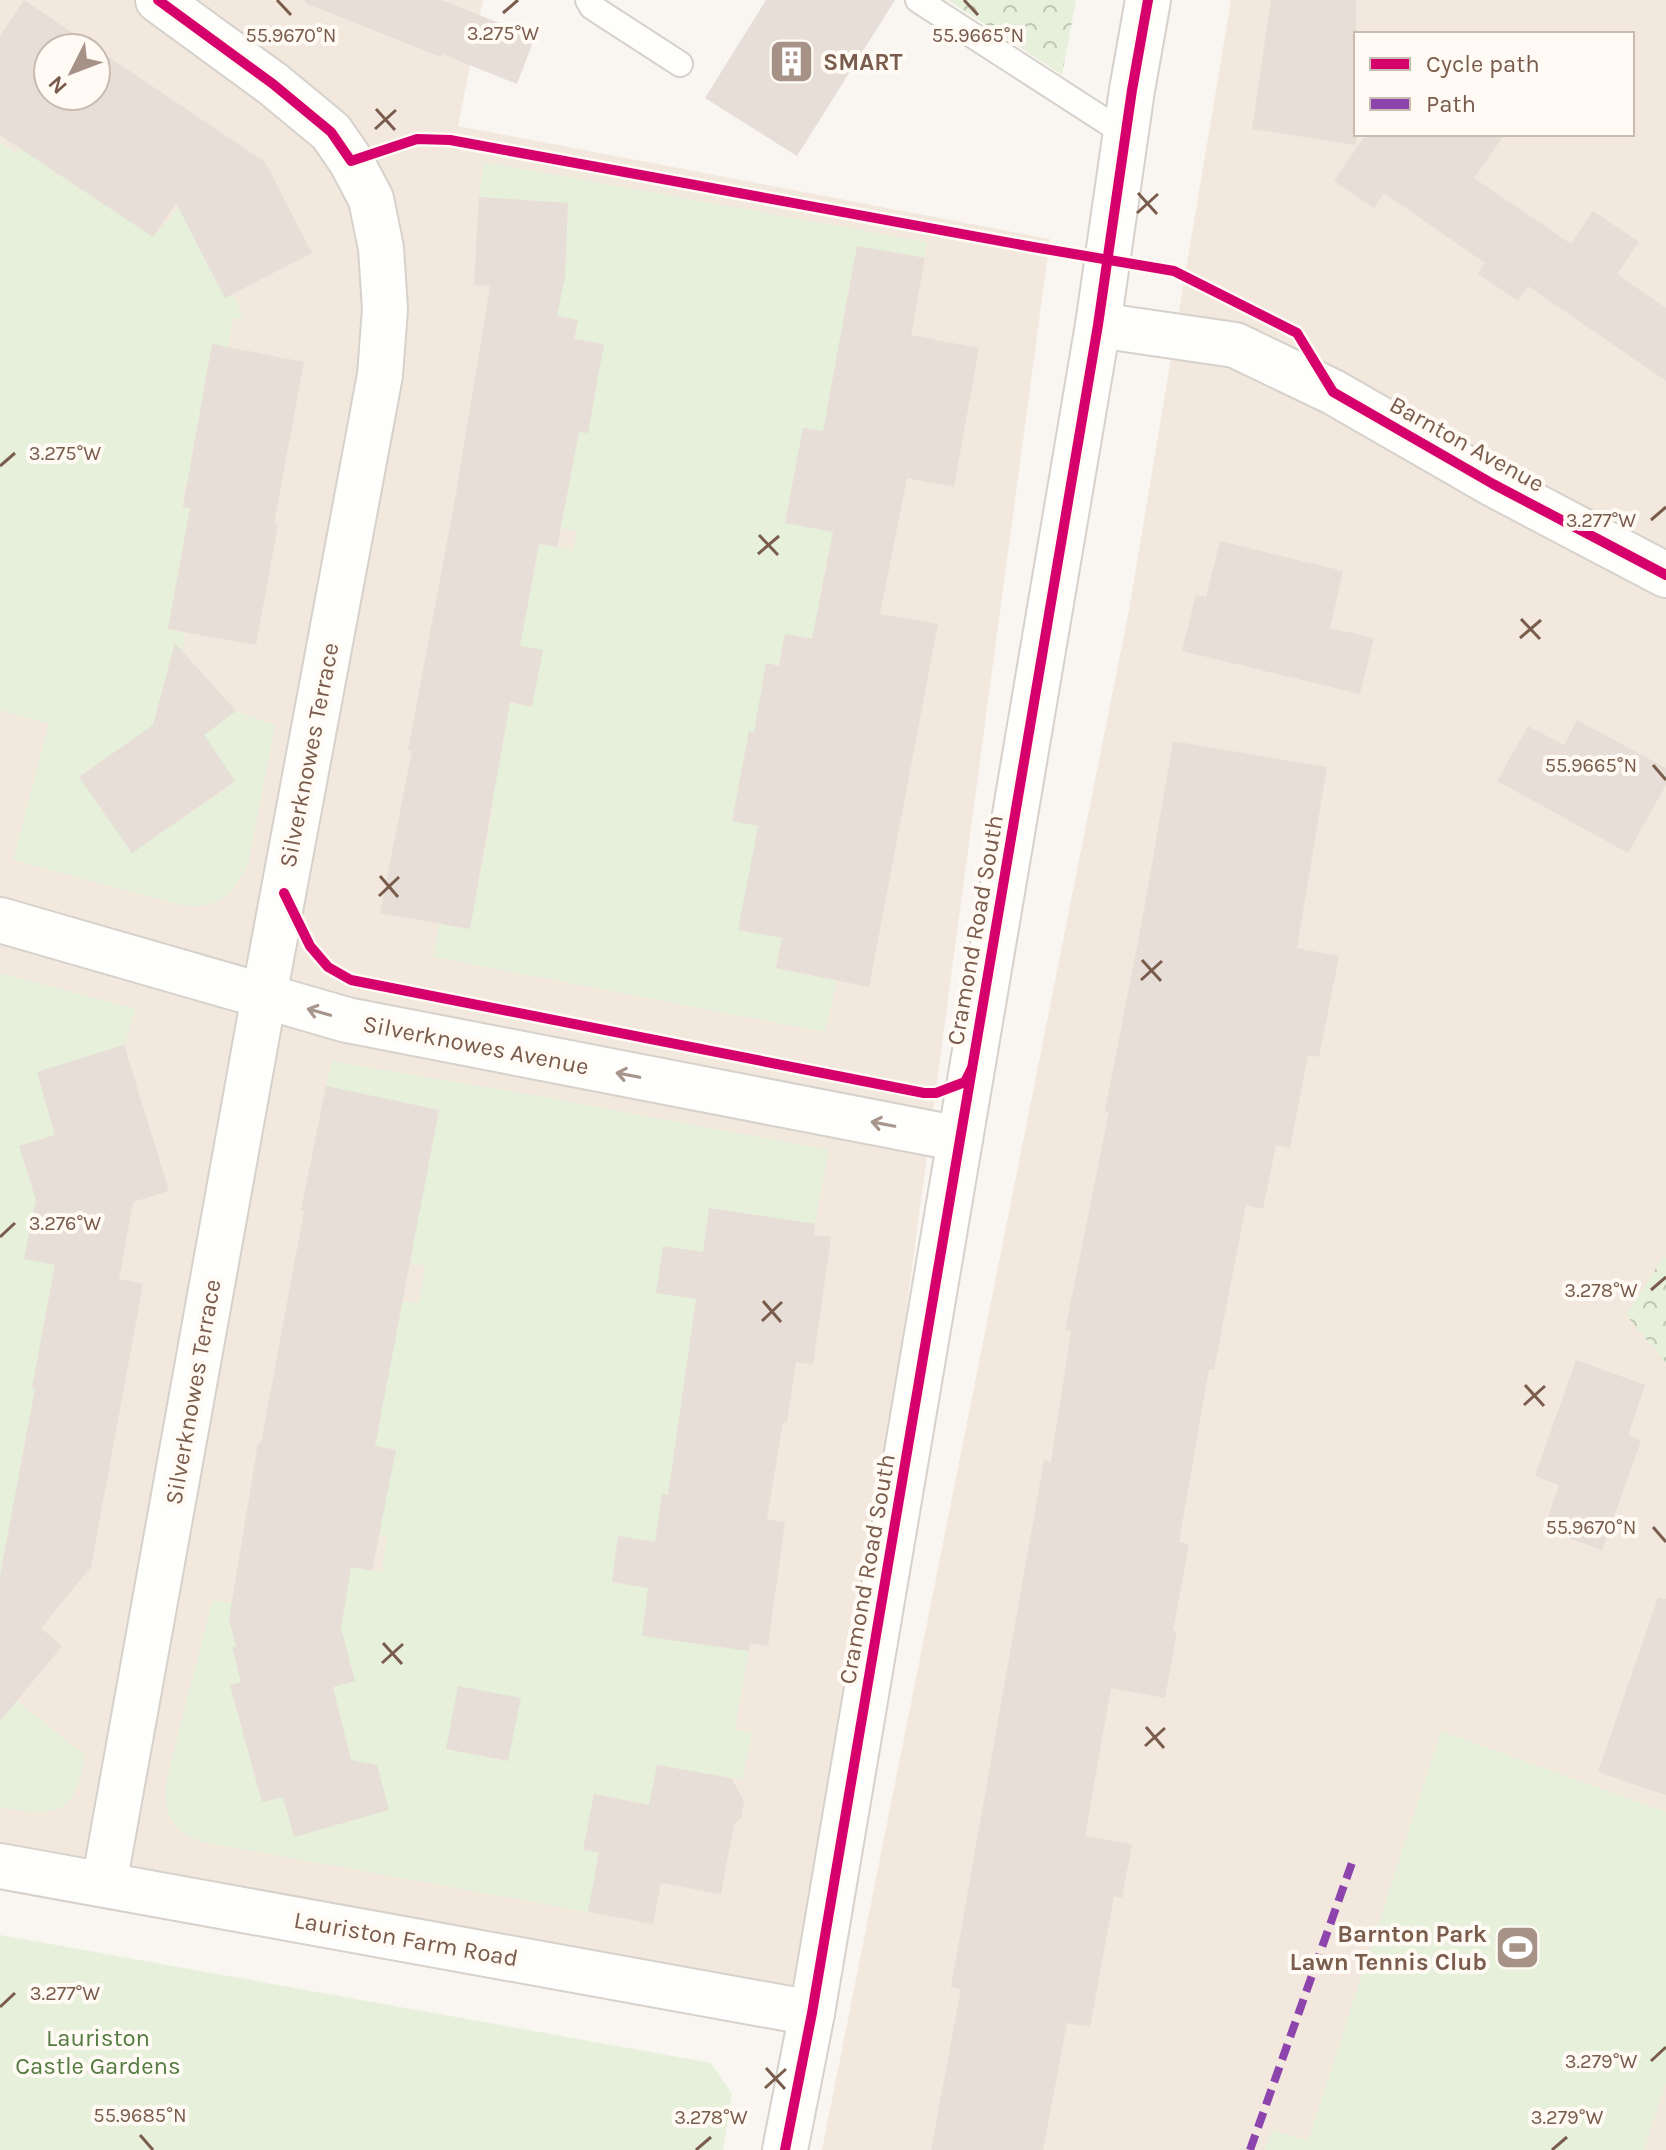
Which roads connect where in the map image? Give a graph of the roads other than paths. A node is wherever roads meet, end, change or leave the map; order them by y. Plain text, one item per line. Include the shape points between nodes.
1 (158, 0) edge
2 (588, 0) edge
3 (918, 0) edge
4 (1148, 0) edge
5 (680, 64) dead end
6 (1127, 135) junction
7 (1098, 325) junction
8 (1666, 575) edge
9 (0, 920) edge
10 (264, 996) junction
11 (960, 1139) junction
12 (0, 1866) edge
13 (104, 1884) junction
14 (812, 2013) junction
15 (785, 2150) edge

1 - 10 street, Silverknowes Terrace via 331,132 371,199 381,248 385,309 380,375
2 - 5 lane
3 - 6 lane
4 - 6 street, Cramond Road South
6 - 7 street, Cramond Road South
7 - 8 street, Barnton Avenue via 1235,345 1333,392
7 - 11 street, Cramond Road South
9 - 10 street, Silverknowes Avenue
11 -> 10 street, Silverknowes Avenue via 347,1020
10 - 13 street, Silverknowes Terrace
11 - 14 street, Cramond Road South
12 - 13 street, Lauriston Farm Road
13 - 14 street, Lauriston Farm Road
14 - 15 street, Cramond Road South

